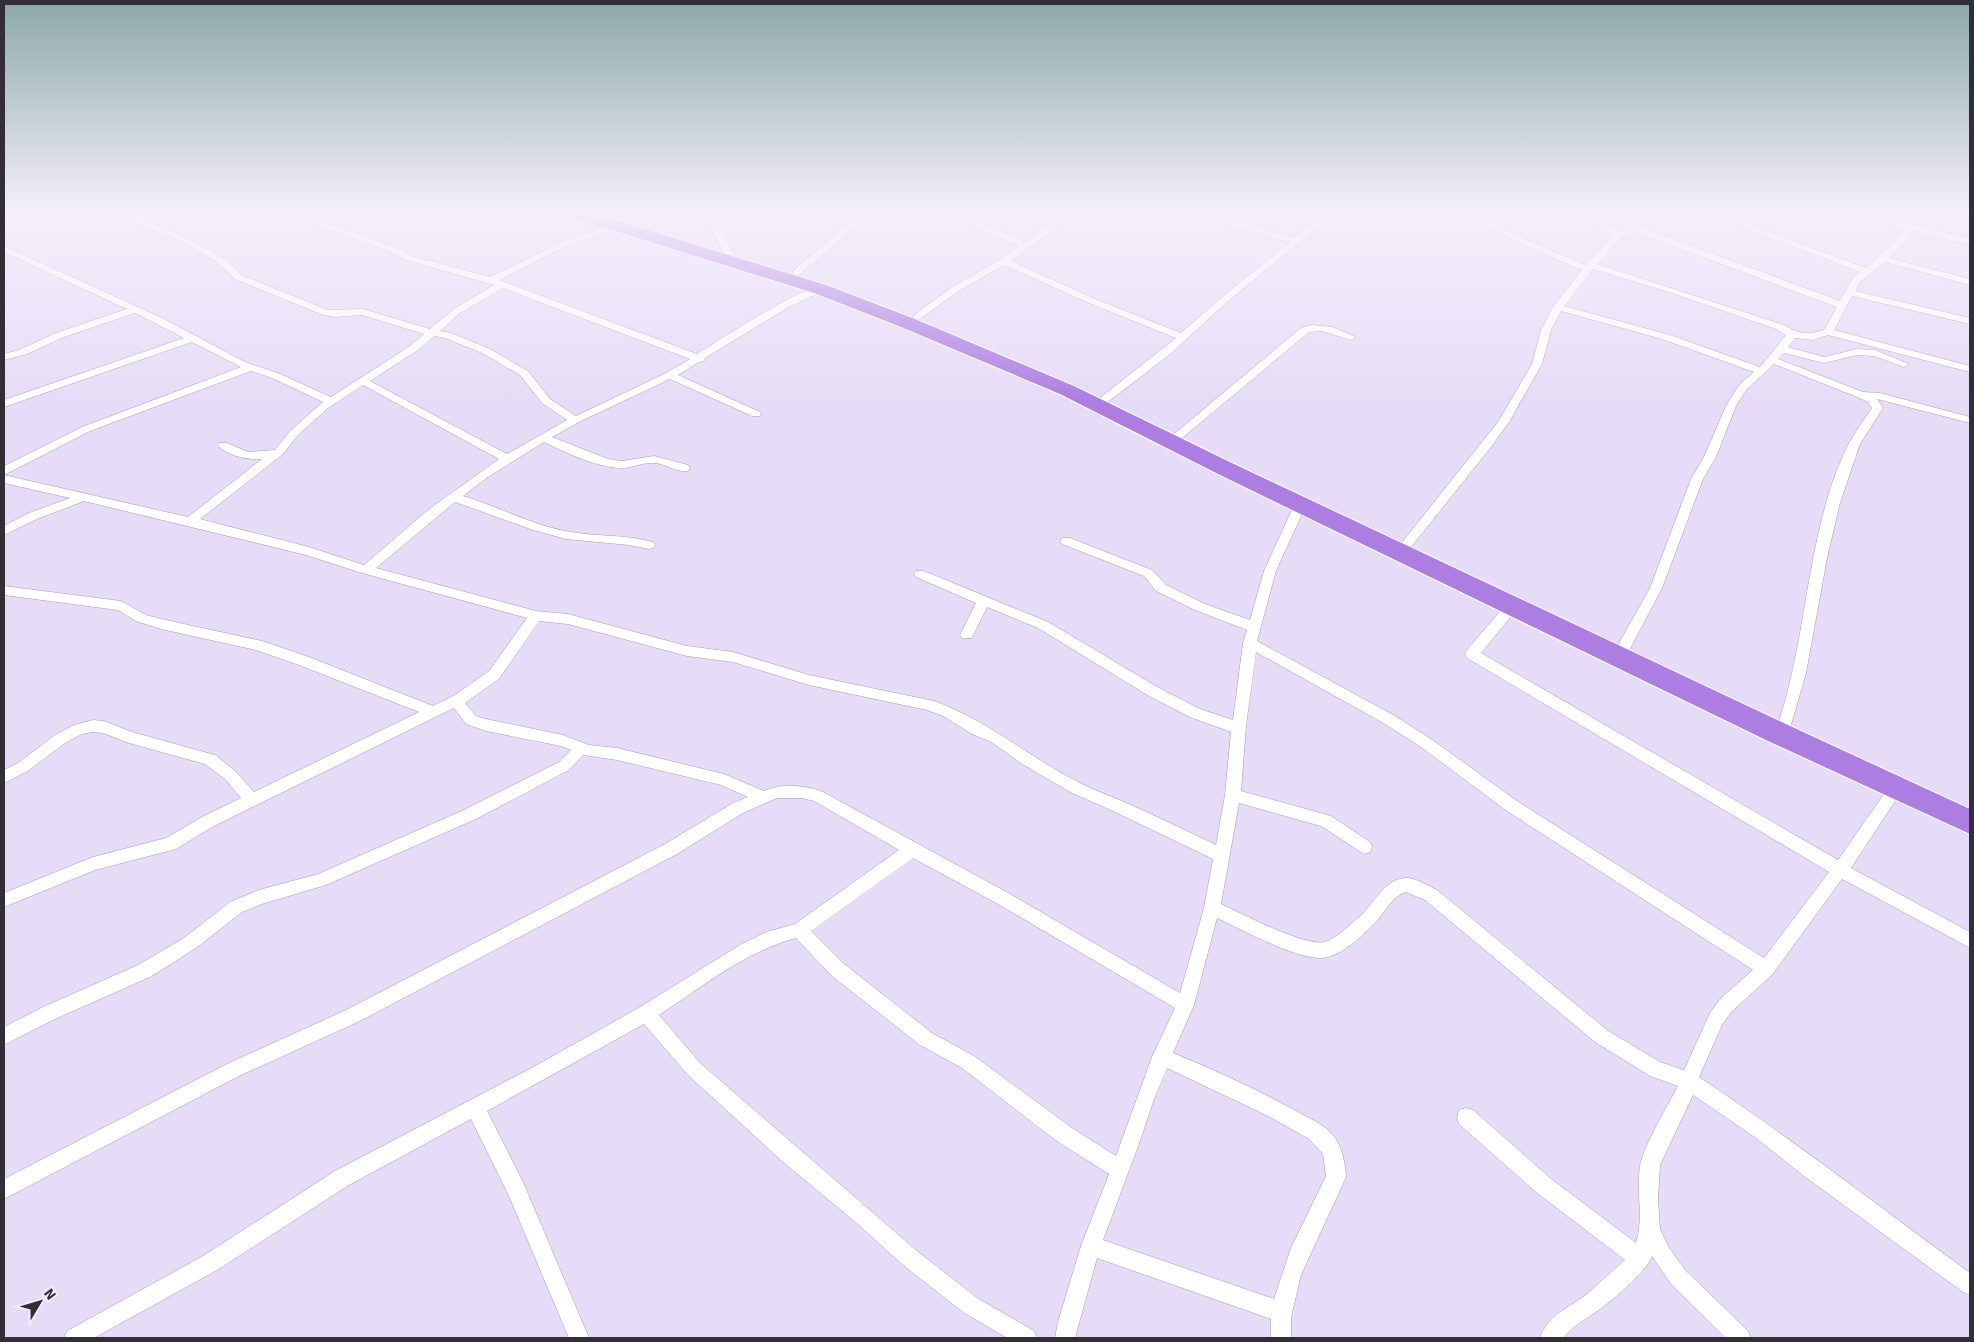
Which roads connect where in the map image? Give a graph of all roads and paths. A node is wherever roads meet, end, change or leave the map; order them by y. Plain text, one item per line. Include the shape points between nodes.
1 (58, 275) edge
2 (236, 275) edge
3 (471, 275) edge
4 (502, 275) edge
5 (774, 275) edge
6 (800, 275) edge
7 (981, 275) edge
8 (1034, 275) edge
9 (1256, 275) edge
10 (1584, 275) edge
11 (1617, 275) edge
12 (1760, 275) edge
13 (1863, 275) edge
14 (1942, 275) edge
15 (491, 280) junction
16 (1970, 282) edge
17 (502, 284) junction
18 (820, 289) junction
19 (1850, 293) junction
20 (1844, 306) junction
21 (1558, 307) junction
22 (135, 310) junction
23 (916, 317) junction
24 (1970, 321) edge
25 (1828, 332) junction
26 (432, 333) junction
27 (1791, 334) junction
28 (1182, 337) junction
29 (1351, 337) dead end
30 (194, 338) junction
31 (1782, 349) junction
32 (4, 357) edge
33 (700, 359) junction
34 (1772, 360) junction
35 (1904, 364) dead end
36 (251, 367) junction
37 (1970, 369) edge
38 (1762, 371) junction
39 (670, 375) junction
40 (363, 381) junction
41 (1862, 395) junction
42 (1105, 399) junction
43 (331, 401) junction
44 (4, 404) edge
45 (756, 414) dead end
46 (575, 420) junction
47 (1970, 420) edge
48 (1178, 436) junction
49 (544, 438) junction
50 (223, 445) dead end
51 (279, 452) junction
52 (508, 459) junction
53 (684, 468) dead end
54 (4, 471) edge
55 (4, 479) edge
56 (453, 497) junction
57 (80, 498) junction
58 (1300, 504) junction
59 (190, 521) junction
60 (4, 531) edge
61 (1066, 541) dead end
62 (1408, 544) junction
63 (649, 545) dead end
64 (366, 570) junction
65 (920, 574) dead end
66 (4, 590) edge
67 (984, 600) junction
68 (1513, 605) junction
69 (536, 616) junction
70 (968, 635) dead end
71 (1252, 635) junction
72 (1625, 645) junction
73 (457, 700) junction
74 (431, 711) junction
75 (1786, 721) junction
76 (1240, 726) junction
77 (578, 748) junction
78 (4, 777) edge
79 (1896, 788) junction
80 (1234, 795) junction
81 (762, 797) junction
82 (252, 800) junction
83 (1970, 807) edge
84 (1970, 822) edge
85 (1364, 846) dead end
86 (911, 850) junction
87 (1221, 855) junction
88 (1840, 870) junction
89 (4, 900) edge
90 (1212, 908) junction
91 (799, 930) junction
92 (1970, 940) edge
93 (1766, 969) junction
94 (1185, 1005) junction
95 (646, 1013) junction
96 (4, 1036) edge
97 (1161, 1057) junction
98 (1687, 1080) junction
99 (475, 1108) junction
100 (1466, 1117) dead end
101 (1119, 1169) junction
102 (4, 1189) edge
103 (1650, 1230) junction
104 (1091, 1246) junction
105 (1641, 1259) junction
106 (1970, 1285) edge
107 (1281, 1312) junction
108 (74, 1338) edge
109 (580, 1338) edge
110 (1027, 1338) edge
111 (1065, 1338) edge
112 (1281, 1338) edge
113 (1550, 1338) edge
114 (1741, 1338) edge

1 - 22 street
2 - 26 street via 332,315 363,312
3 - 15 street
4 - 15 street
5 - 18 highway
6 - 23 highway
7 - 23 street
8 - 28 street
9 - 28 street
10 - 21 street
11 - 27 street via 1672,290 1780,327
12 - 20 street
13 - 19 street
14 - 16 street
15 - 17 street
17 - 26 street via 457,311
17 - 33 street
18 - 33 street via 784,306
18 - 58 highway via 1067,390
19 - 20 street
19 - 24 street
20 - 25 street
21 - 38 street via 1666,337
21 - 62 street via 1546,330 1537,364 1503,422
22 - 30 street
22 - 32 street
23 - 42 highway via 1077,384
25 - 27 street via 1813,337
25 - 37 street
26 - 40 street
26 - 46 street via 465,341 505,361 524,373 546,401
27 - 31 street
28 - 42 street
29 - 48 street via 1321,328 1305,330
30 - 36 street
30 - 44 street
31 - 34 street
31 - 35 street via 1824,360 1857,352 1875,352
33 - 39 street
34 - 38 street
34 - 41 street
36 - 43 street
36 - 54 street via 86,429
38 - 72 street via 1743,387 1731,406 1697,479 1656,588
39 - 45 street
39 - 46 street
40 - 43 street
40 - 52 street
41 - 47 street via 1880,396
41 - 75 street via 1878,408 1852,449 1842,479 1813,595 1798,687
42 - 48 highway
43 - 51 street via 312,414
46 - 49 street
48 - 62 highway
49 - 52 street
49 - 53 street via 617,464 630,465 650,459
50 - 51 street via 252,457
51 - 59 street
52 - 56 street
55 - 57 street
56 - 63 street via 565,534 632,540
56 - 64 street
57 - 59 street
57 - 60 street
58 - 68 highway
58 - 71 street via 1270,571
59 - 64 street via 309,551
61 - 71 street via 1151,575 1161,588
62 - 72 highway
64 - 69 street
65 - 67 street
66 - 74 street via 121,606 154,622 257,645
67 - 70 street
67 - 76 street via 1043,625 1195,713 1229,726
68 - 79 highway
68 - 88 street via 1472,654
69 - 73 street via 494,675
69 - 87 street via 577,621 686,651 733,657 809,680 929,705 996,738 1075,788
71 - 76 street
71 - 93 street via 1411,734 1512,806
72 - 75 highway
73 - 74 street
73 - 77 street via 471,720 563,741
74 - 82 street
75 - 83 highway
76 - 80 street
77 - 81 street via 724,780
77 - 96 street via 575,756 564,766 471,814 320,880 258,896 236,907 190,943 144,971
78 - 82 street via 60,739 92,726 210,759 230,774
79 - 84 highway
79 - 88 street
80 - 85 street via 1326,821
80 - 87 street
81 - 86 street via 785,791 818,796
81 - 102 street via 352,1016 233,1070
82 - 89 street via 170,844 93,864
86 - 91 street
86 - 94 street via 1004,899
87 - 90 street
88 - 92 street
88 - 93 street
90 - 94 street
90 - 98 street via 1272,935 1320,950 1332,948 1370,917 1395,890 1412,886 1431,895 1483,936 1601,1036 1656,1070
91 - 95 street via 772,937 746,950
91 - 101 street via 838,970 926,1039 968,1062 1065,1134
93 - 98 street via 1726,1005 1716,1019
94 - 97 street
95 - 99 street
95 - 110 street via 694,1069 910,1258 970,1305
97 - 101 street
97 - 107 street via 1232,1086 1324,1138 1332,1151 1336,1177 1298,1251
98 - 103 street via 1686,1090 1650,1165
98 - 106 street via 1763,1131
99 - 108 street via 342,1178 210,1263
99 - 109 street via 516,1189
100 - 105 street via 1543,1185
101 - 104 street
103 - 105 street
103 - 114 street via 1678,1277
104 - 107 street
104 - 111 street
105 - 113 street via 1593,1302 1564,1320
107 - 112 street

